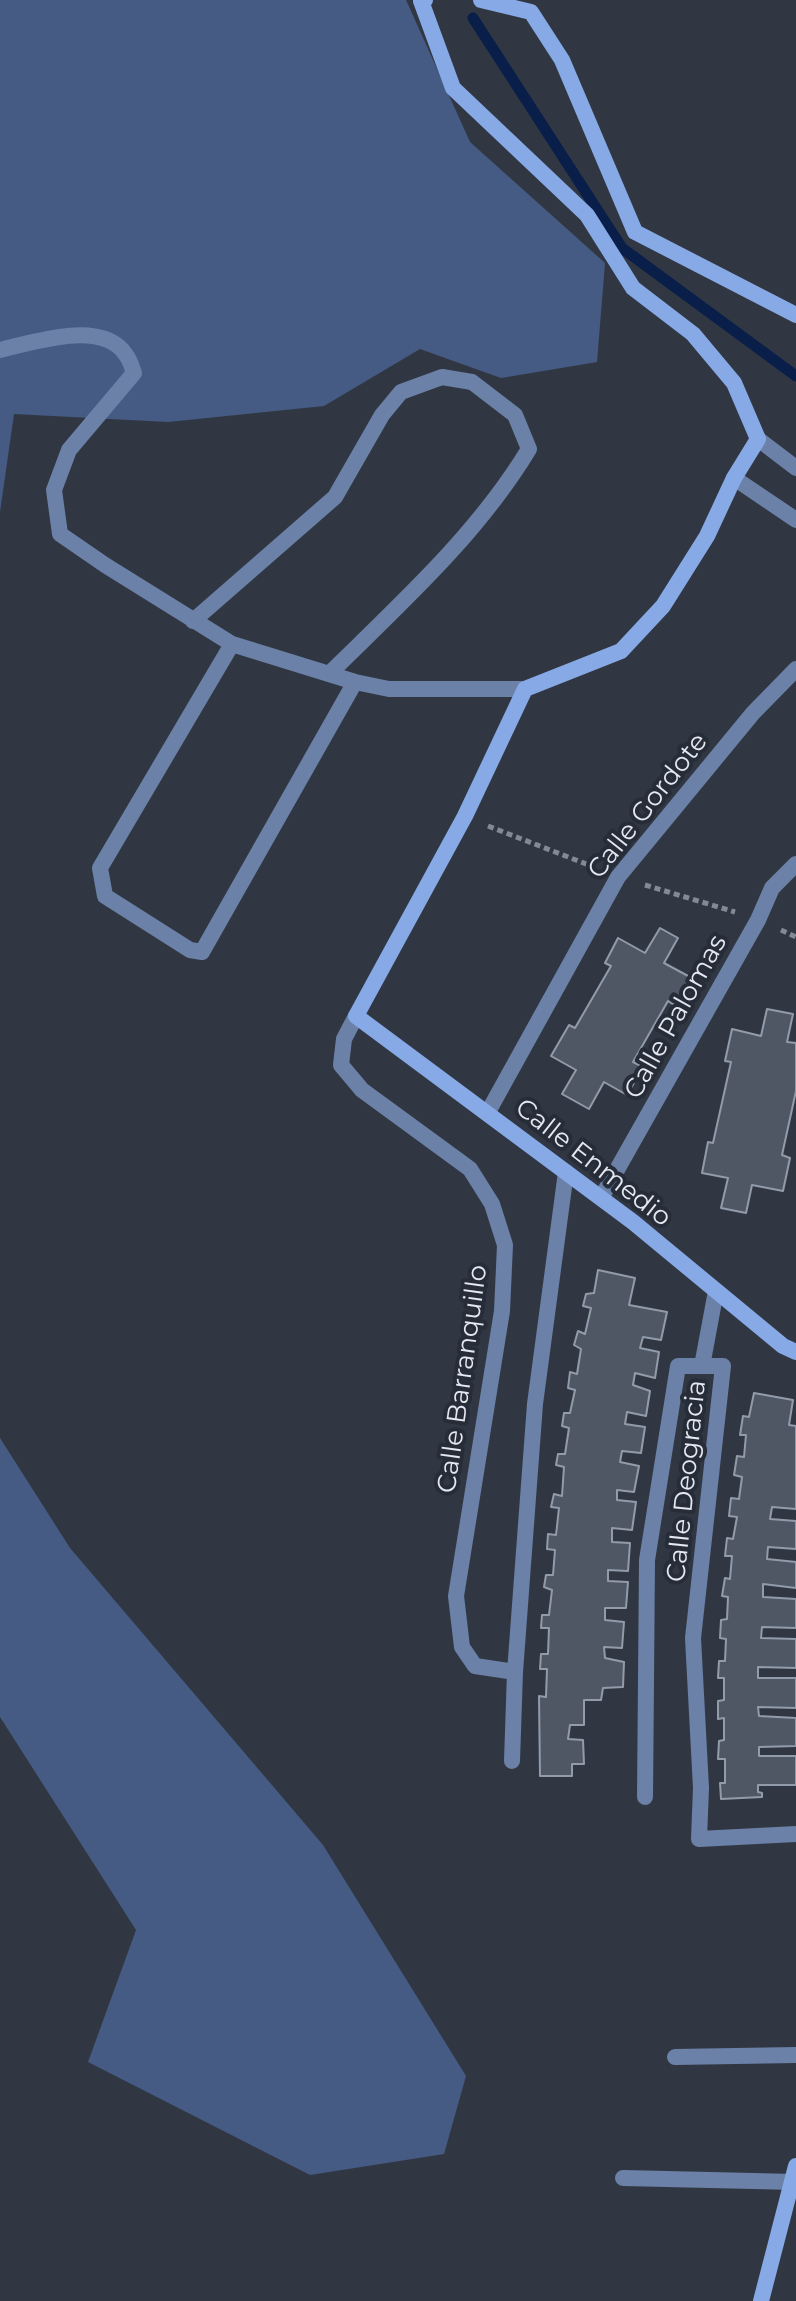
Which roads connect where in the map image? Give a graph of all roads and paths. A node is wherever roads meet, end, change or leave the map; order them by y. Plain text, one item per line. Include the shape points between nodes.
1 (422, 0) edge
2 (489, 1) edge
3 (796, 315) edge
4 (0, 350) edge
5 (758, 439) junction
6 (796, 468) edge
7 (734, 478) junction
8 (796, 520) edge
9 (193, 621) junction
10 (232, 644) junction
11 (796, 669) edge
12 (329, 674) junction
13 (355, 682) junction
14 (525, 689) junction
15 (796, 864) edge
16 (356, 1016) junction
17 (488, 1112) junction
18 (566, 1172) junction
19 (601, 1198) junction
20 (716, 1291) junction
21 (796, 1352) edge
22 (702, 1366) junction
23 (515, 1672) junction
24 (512, 1761) dead end
25 (645, 1797) dead end
26 (796, 1834) edge
27 (796, 2055) edge
28 (675, 2057) dead end
29 (795, 2177) edge
30 (623, 2178) dead end
31 (761, 2301) edge

1 - 5 street via 453,88 587,215 633,288 693,334 734,383
2 - 3 street via 531,12 562,60 635,232
4 - 9 street via 70,335 107,339 126,353 134,373 69,450 54,490 60,534
5 - 6 street
5 - 7 street
7 - 8 street
7 - 14 street via 707,536 663,606 621,651
9 - 10 street
9 - 12 street via 335,497 401,392 442,377 472,382 515,415 529,449 513,476 436,568
10 - 12 street
10 - 13 street via 100,868 105,896 190,950 202,952
11 - 17 street, Calle Gordote via 753,713 618,877
12 - 13 street
13 - 14 street via 389,689
14 - 16 street, Calle Barranquillo via 465,816
15 - 19 street, Calle Palomas via 772,888
16 - 17 street, Calle Enmedio
16 - 23 street, Calle Barranquillo via 344,1039 341,1065 362,1090 470,1169 492,1204 505,1245 502,1311 456,1596 462,1647 475,1666
17 - 18 street, Calle Enmedio
18 - 19 street, Calle Enmedio
18 - 23 street via 535,1404
19 - 20 street, Calle Enmedio
20 - 21 street, Calle Enmedio
20 - 22 street
22 - 25 street, Calle Deogracia via 678,1366 647,1560
22 - 26 street, Calle Deogracia via 723,1366 693,1638 699,1839
23 - 24 street
27 - 28 street
29 - 30 street
29 - 31 street

